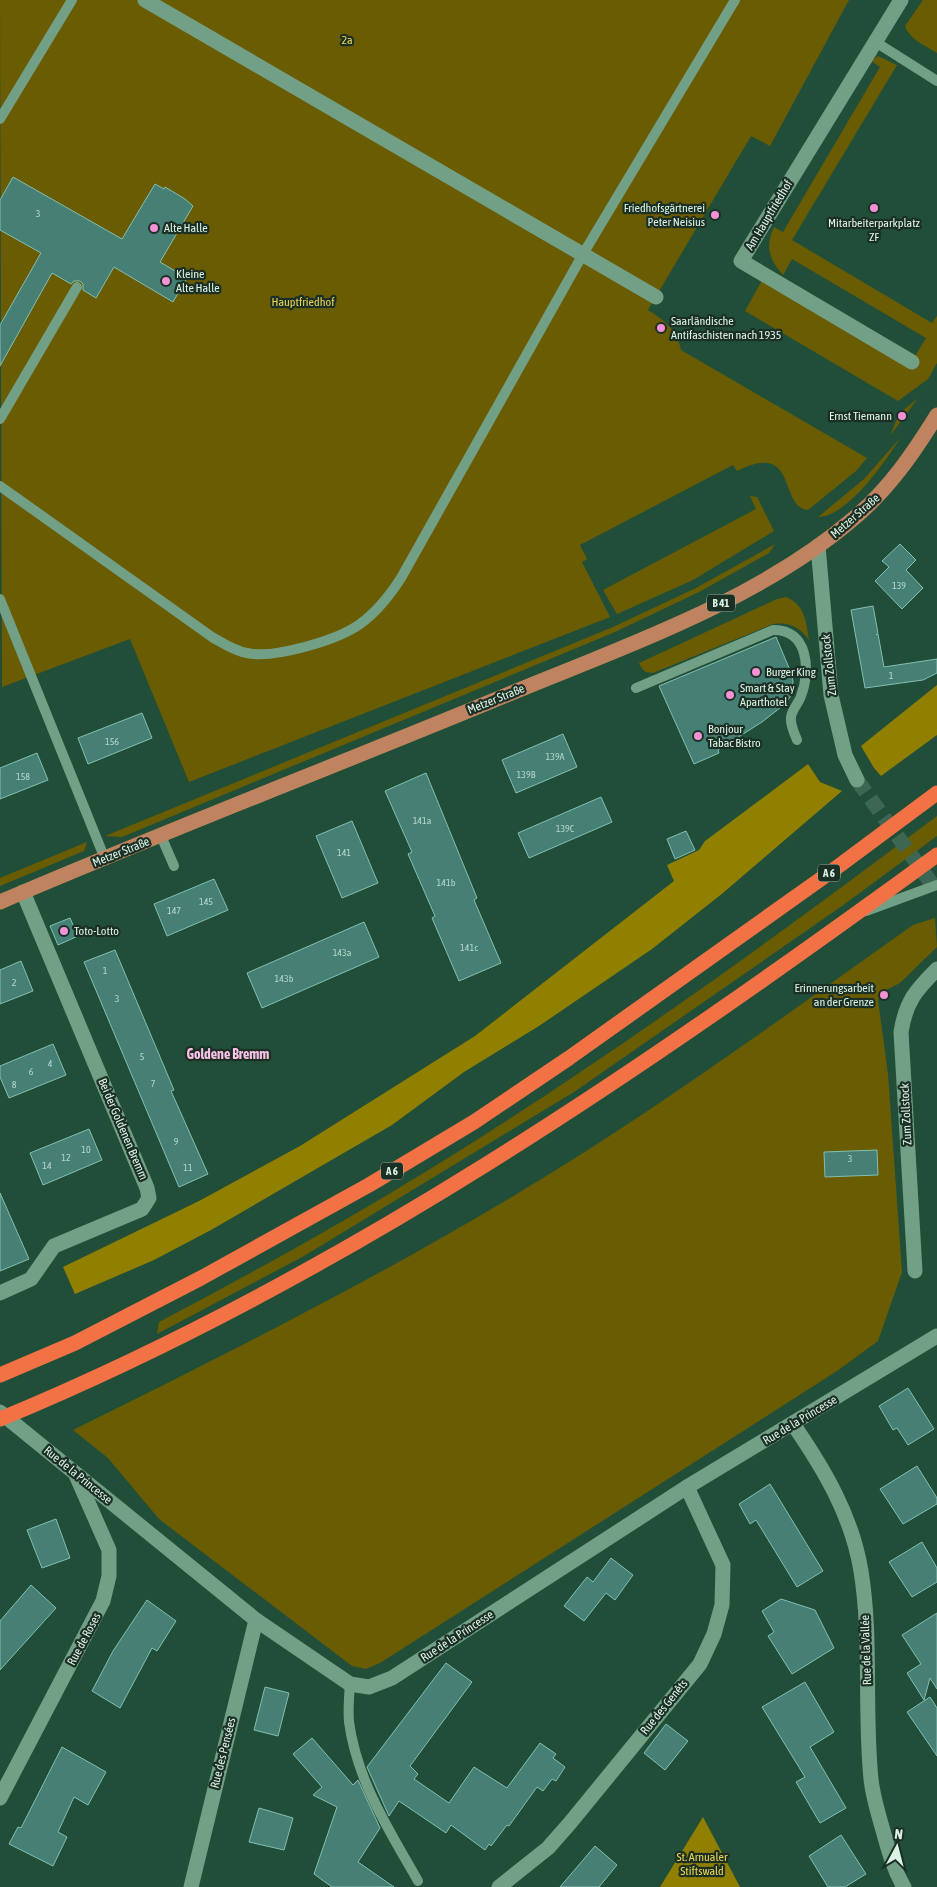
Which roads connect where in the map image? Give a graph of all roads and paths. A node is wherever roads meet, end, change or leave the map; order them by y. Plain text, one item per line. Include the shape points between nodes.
1 (72, 0) edge
2 (145, 0) edge
3 (735, 0) edge
4 (901, 0) edge
5 (874, 41) junction
6 (937, 81) edge
7 (0, 119) edge
8 (583, 254) junction
9 (77, 287) dead end
10 (656, 297) dead end
11 (912, 362) dead end
12 (937, 415) edge
13 (0, 418) edge
14 (0, 486) edge
15 (818, 546) junction
16 (0, 599) edge
17 (636, 688) dead end
18 (797, 740) dead end
19 (857, 780) tunnel mouth
20 (937, 793) edge
21 (161, 836) junction
22 (937, 855) edge
23 (105, 859) junction
24 (174, 866) dead end
25 (937, 885) edge
26 (23, 892) junction
27 (0, 902) edge
28 (853, 916) junction
29 (937, 969) edge
30 (915, 1271) dead end
31 (0, 1293) edge
32 (937, 1337) edge
33 (0, 1375) edge
34 (8, 1413) edge
35 (0, 1419) edge
36 (793, 1424) junction
37 (74, 1472) junction
38 (687, 1487) junction
39 (256, 1620) junction
40 (350, 1684) junction
41 (0, 1798) edge
42 (418, 1881) dead end
43 (191, 1887) edge
44 (499, 1887) edge
45 (904, 1887) edge

1 - 7 lane
2 - 8 street
3 - 8 lane
4 - 5 street, Am Hauptfriedhof
5 - 6 lane
5 - 11 street, Am Hauptfriedhof via 741,261
8 - 10 street
8 - 14 lane via 397,584 374,612 344,632 272,654 247,654 233,649
9 - 13 lane
12 - 15 main road, Metzer Straße / B 41 via 900,472 881,493
15 - 19 street, Zum Zollstock via 832,696 845,754
15 - 21 main road, Metzer Straße / B 41 via 744,591 618,649
16 - 23 lane
17 - 18 lane via 773,630 783,630 792,633 802,644 805,668 800,698 791,716
20 - 33 highway, A 6 via 832,871 474,1122 289,1231 184,1287
21 - 23 main road, Metzer Straße
21 - 24 lane
22 - 28 highway
23 - 26 main road, Metzer Straße
25 - 28 lane
26 - 27 main road, Metzer Straße
26 - 31 street, Bei der Goldenen Bremm via 148,1188 149,1198 142,1209 54,1246 32,1279
28 - 34 highway via 583,1104 392,1222 263,1294 80,1386
29 - 30 street, Zum Zollstock via 914,992 904,1012 901,1032
32 - 36 street, Rue de la Princesse
34 - 35 highway
34 - 37 street, Rue de la Princesse
36 - 38 street, Rue de la Princesse
36 - 45 street, Rue de la Vallée via 824,1470 838,1499 861,1570 872,1780 889,1853
37 - 39 street, Rue de la Princesse
37 - 41 street, Rue de Roses via 109,1550 109,1576 104,1601
38 - 40 street, Rue de la Princesse via 392,1678 369,1687
38 - 44 street, Rue des Genêts via 723,1565 722,1605 714,1634 700,1664 548,1848
39 - 40 street, Rue de la Princesse
39 - 43 street, Rue des Pensées
40 - 42 lane via 349,1721 356,1755 373,1802

